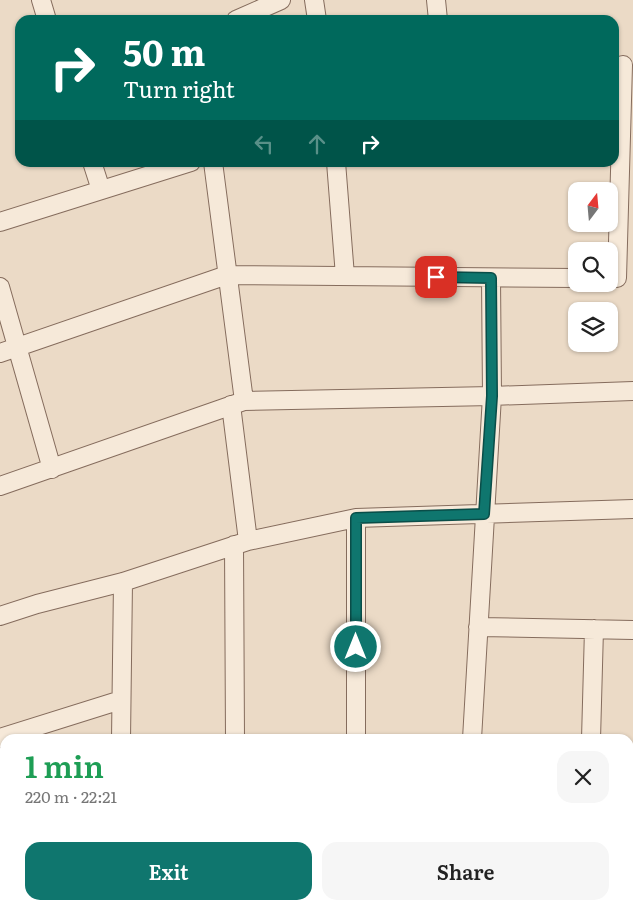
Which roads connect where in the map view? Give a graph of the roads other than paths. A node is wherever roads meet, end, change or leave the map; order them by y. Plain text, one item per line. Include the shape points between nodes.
1 (41, 0) edge
2 (281, 0) edge
3 (314, 0) edge
4 (436, 0) edge
5 (46, 15) edge
6 (247, 15) edge
7 (316, 15) edge
8 (438, 15) edge
9 (623, 65) edge
10 (619, 122) edge
11 (94, 167) edge
12 (175, 167) edge
13 (214, 167) edge
14 (336, 167) edge
15 (617, 167) edge
16 (101, 190) junction
17 (0, 222) edge
18 (227, 275) junction
19 (345, 276) junction
20 (491, 278) junction
21 (568, 278) edge
22 (620, 278) edge
23 (0, 286) edge
24 (17, 346) junction
25 (0, 353) edge
26 (633, 391) edge
27 (492, 396) junction
28 (237, 403) junction
29 (52, 469) junction
30 (0, 486) edge
31 (633, 510) edge
32 (484, 514) junction
33 (356, 518) junction
34 (241, 543) junction
35 (124, 582) junction
36 (0, 616) edge
37 (478, 628) junction
38 (594, 629) junction
39 (633, 630) edge
40 (121, 700) junction
41 (13, 734) edge
42 (121, 734) edge
43 (235, 734) edge
44 (356, 734) edge
45 (472, 734) edge
46 (591, 734) edge

1 - 5 street
2 - 6 street
3 - 7 street
4 - 8 street
9 - 10 street
11 - 16 street
12 - 16 street
13 - 18 street
14 - 19 street
15 - 22 street
16 - 17 street
18 - 19 street
18 - 24 street
18 - 28 street
19 - 20 street
20 - 21 street
20 - 27 street
23 - 24 street
24 - 25 street
24 - 29 street
26 - 27 street
27 - 28 street
27 - 32 street
28 - 29 street
28 - 34 street
29 - 30 street
31 - 32 street
32 - 33 street
32 - 37 street
33 - 34 street
33 - 44 street
34 - 35 street
34 - 43 street
35 - 36 street
35 - 40 street
37 - 38 street
37 - 45 street
38 - 39 street
38 - 46 street
40 - 41 street
40 - 42 street

